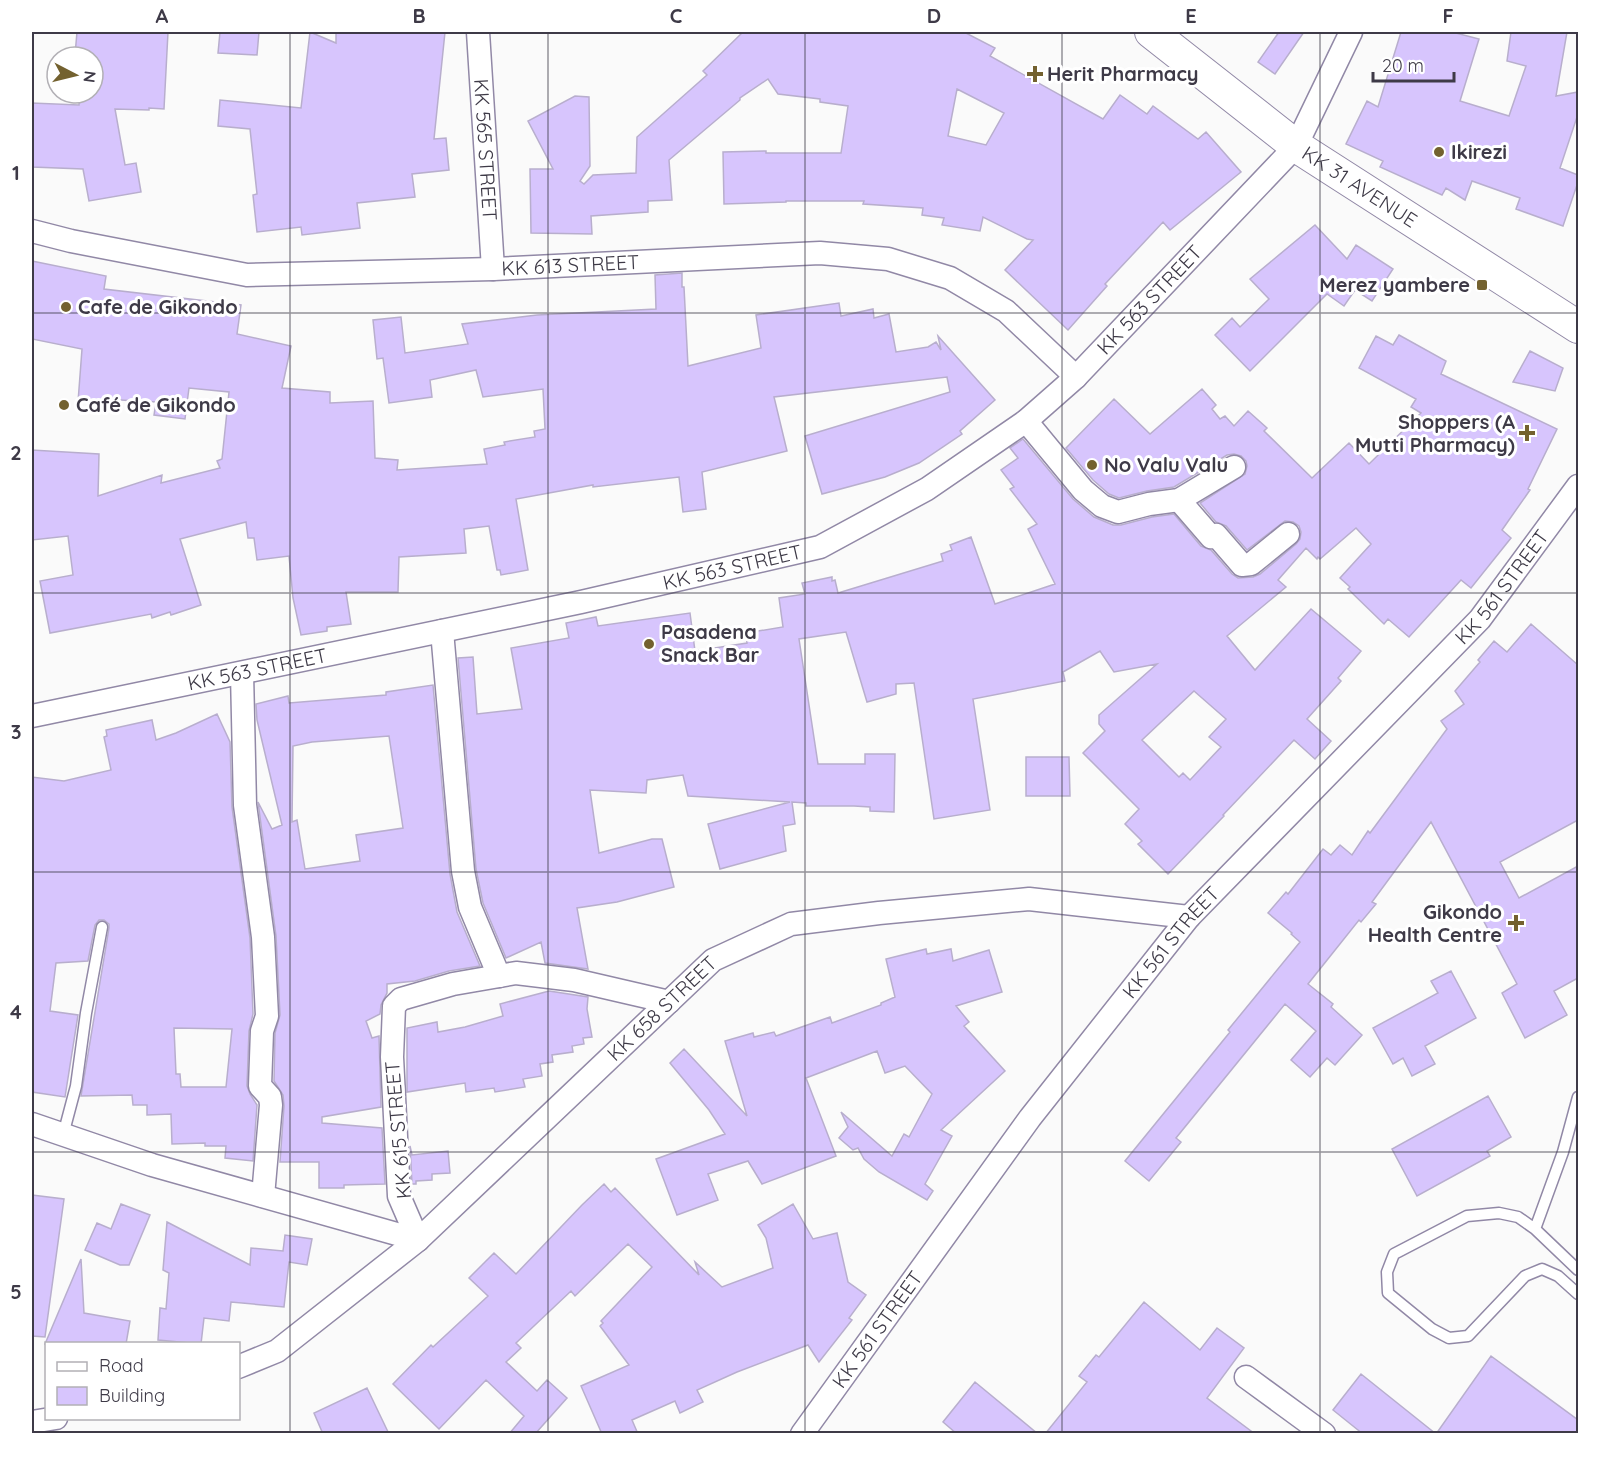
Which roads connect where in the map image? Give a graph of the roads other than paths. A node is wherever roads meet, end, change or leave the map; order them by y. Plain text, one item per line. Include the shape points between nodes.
1 (478, 32) edge
2 (1151, 32) edge
3 (1351, 32) edge
4 (1296, 146) junction
5 (32, 231) edge
6 (493, 269) junction
7 (1578, 327) edge
8 (1076, 377) junction
9 (1026, 421) junction
10 (1234, 467) dead end
11 (1578, 486) edge
12 (1179, 501) junction
13 (1288, 534) dead end
14 (442, 631) junction
15 (242, 673) junction
16 (32, 716) edge
17 (1189, 917) junction
18 (102, 927) dead end
19 (499, 976) junction
20 (669, 1002) junction
21 (1578, 1097) edge
22 (32, 1124) edge
23 (63, 1135) junction
24 (263, 1196) junction
25 (1535, 1229) junction
26 (418, 1240) junction
27 (1578, 1270) edge
28 (1578, 1294) edge
29 (240, 1366) edge
30 (1246, 1377) dead end
31 (48, 1420) edge
32 (32, 1422) edge
33 (802, 1434) edge
34 (1324, 1434) edge

1 - 6 street, KK 565 STREET
2 - 4 main road, KK 31 AVENUE
3 - 4 street, KK 563 STREET
4 - 7 main road, KK 31 AVENUE
4 - 8 street, KK 563 STREET
5 - 6 street, KK 613 STREET via 247,275
6 - 8 street, KK 613 STREET via 820,253 888,259 950,278 1006,311
8 - 9 street, KK 563 STREET
9 - 12 street via 1083,490 1102,506 1118,512
9 - 14 street, KK 563 STREET via 927,489 820,547
10 - 12 street
11 - 17 street, KK 561 STREET via 1479,619
12 - 13 street via 1242,565 1251,564
14 - 15 street, KK 563 STREET
14 - 19 street via 463,871 470,907
15 - 16 street, KK 563 STREET
15 - 24 street via 245,806 263,937 267,1016 262,1031 260,1086 270,1097 271,1105
17 - 20 street, KK 658 STREET via 1029,899 791,924 713,960
17 - 33 street, KK 561 STREET via 1030,1118
18 - 23 lane via 76,1086
19 - 20 street, KK 615 STREET via 516,973 574,980
19 - 26 street, KK 615 STREET via 453,984 401,999 394,1006 392,1057 399,1196
20 - 26 street, KK 658 STREET
21 - 25 lane
22 - 23 street
23 - 24 street
24 - 26 street
25 - 27 lane
25 - 28 lane via 1518,1217 1499,1213 1467,1216 1394,1254 1387,1272 1388,1293 1449,1338 1468,1336 1525,1276 1542,1269 1558,1276
26 - 29 street, KK 658 STREET via 277,1351
30 - 34 street
31 - 32 street

